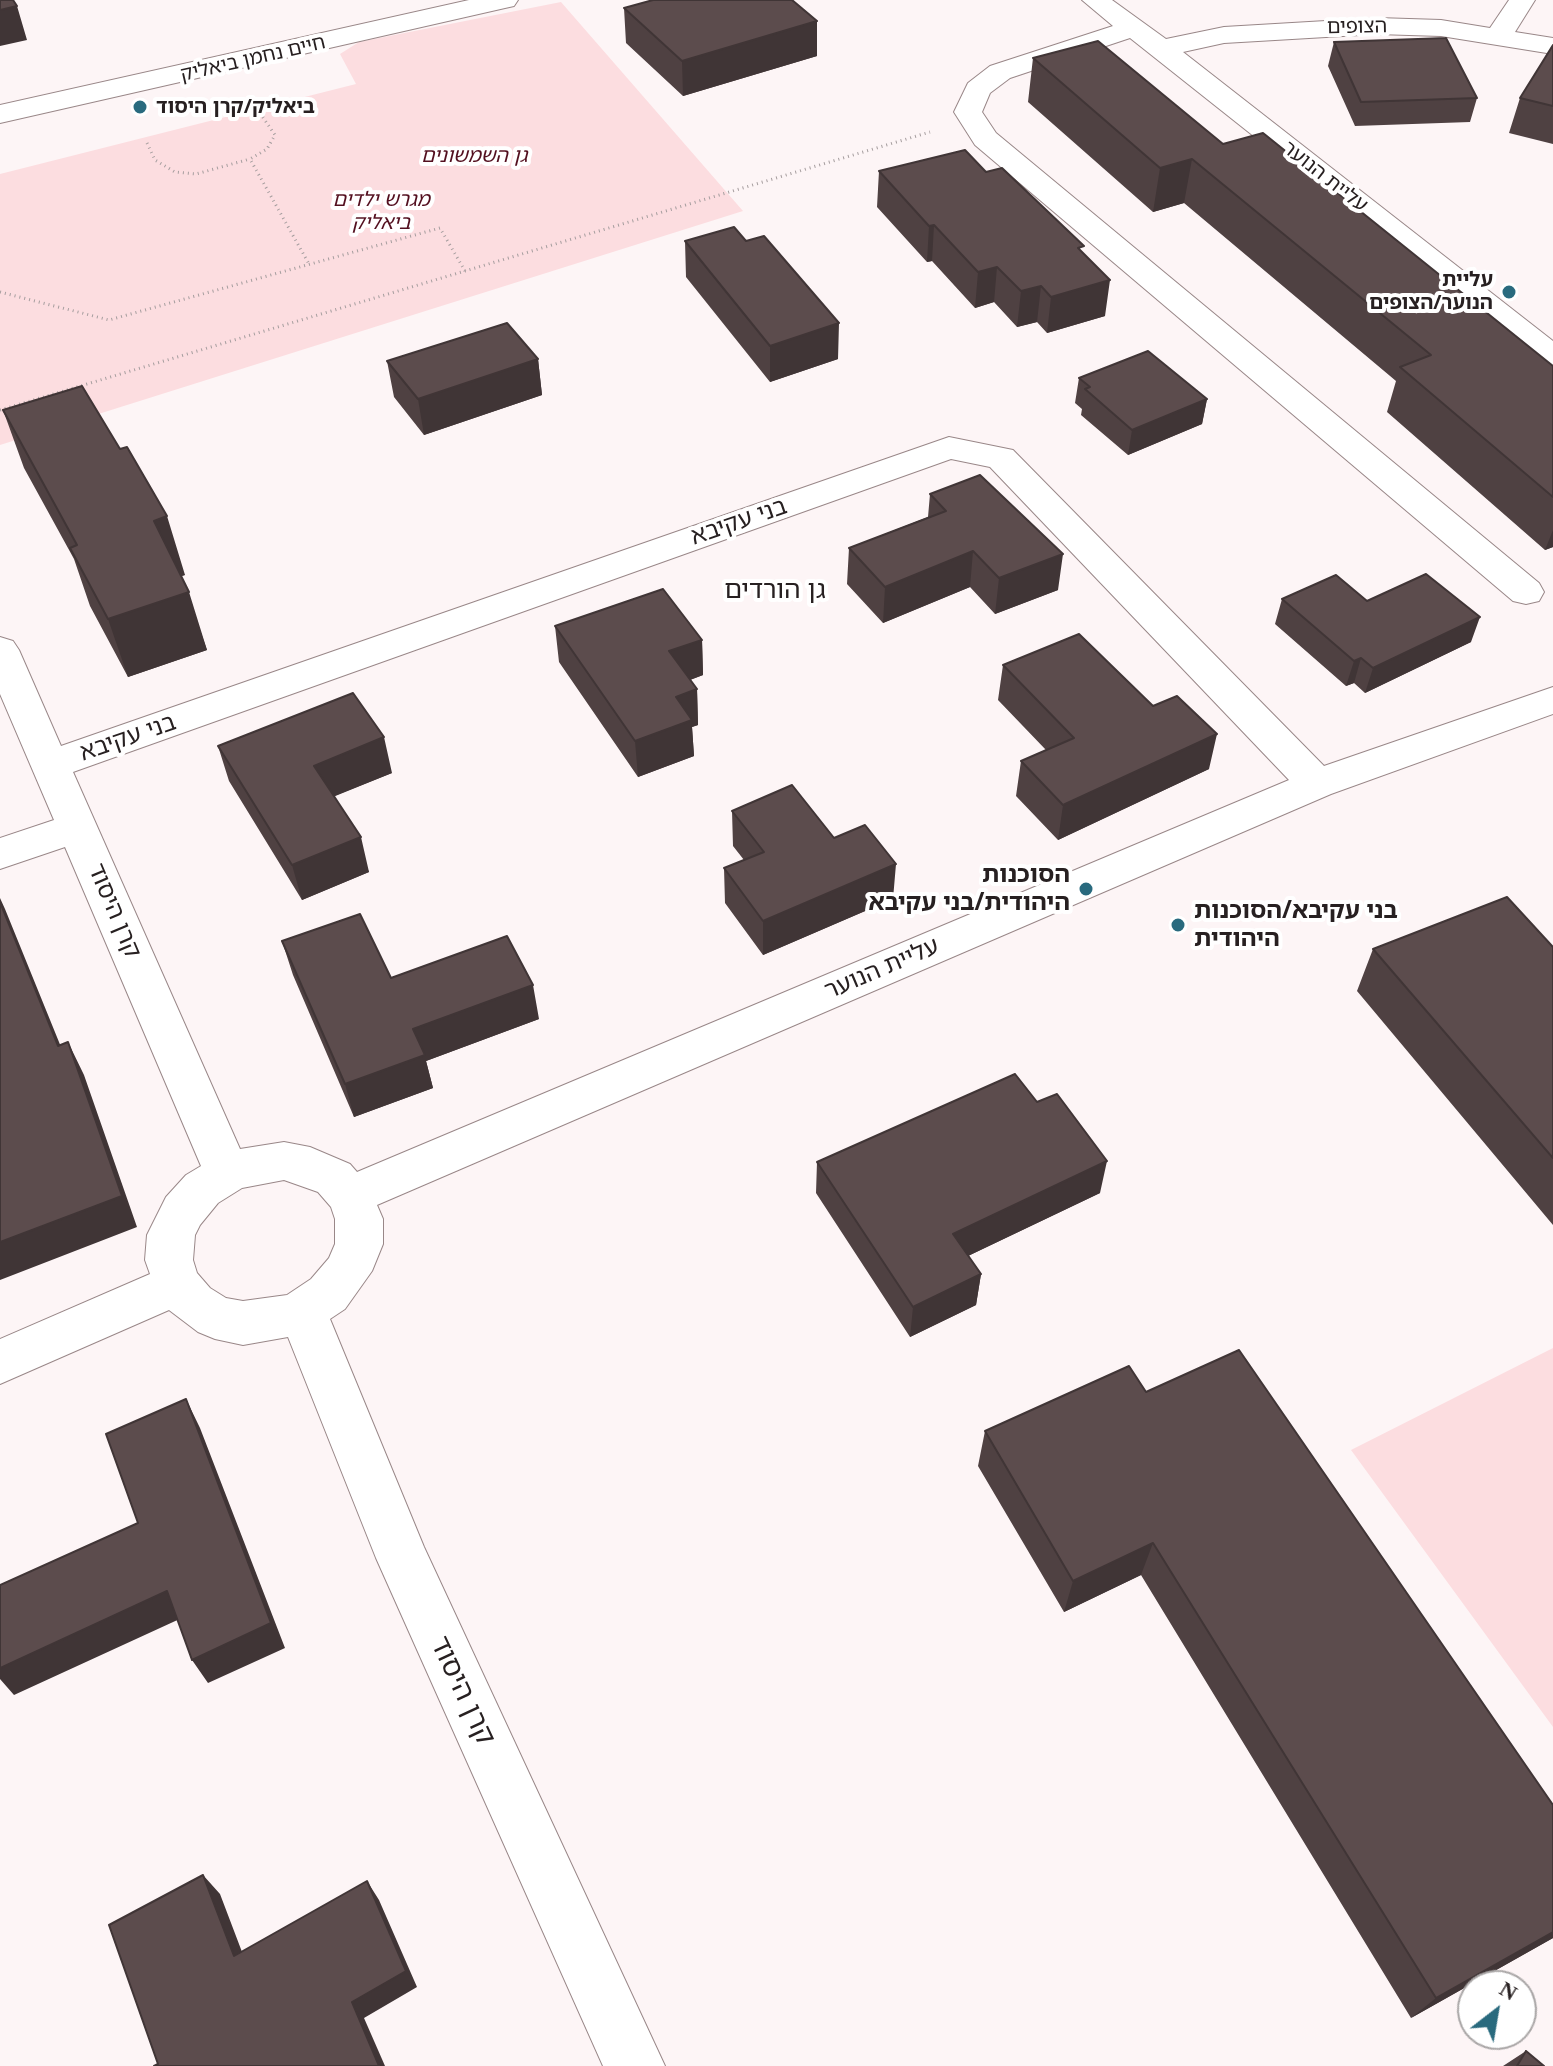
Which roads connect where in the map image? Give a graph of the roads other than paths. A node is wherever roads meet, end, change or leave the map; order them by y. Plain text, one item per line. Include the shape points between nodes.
1 (396, 0) edge
2 (505, 0) edge
3 (1095, 0) edge
4 (1522, 0) edge
5 (1134, 28) junction
6 (1499, 35) junction
7 (1553, 46) edge
8 (1161, 48) junction
9 (0, 89) edge
10 (0, 114) edge
11 (1553, 357) edge
12 (1526, 592) dead end
13 (0, 650) edge
14 (1553, 700) edge
15 (51, 765) junction
16 (1317, 784) junction
17 (78, 827) junction
18 (0, 854) edge
19 (227, 1173) junction
20 (350, 1196) junction
21 (177, 1284) junction
22 (302, 1311) junction
23 (0, 1362) edge
24 (634, 2066) edge

1 - 9 street, חיים נחמן ביאליק
2 - 10 street, חיים נחמן ביאליק
3 - 5 street, עליית הנוער
4 - 6 street
5 - 8 street, עליית הנוער
5 - 12 street via 1000,72 978,89 968,112 985,139
6 - 7 street, הצופים
6 - 8 street, הצופים via 1441,28 1309,28 1224,35
8 - 11 street, עליית הנוער
13 - 15 street, קרן היסוד
14 - 16 street, עליית הנוער
15 - 16 street, בני עקיבא via 949,448 1001,458
15 - 17 street, קרן היסוד
16 - 20 street, עליית הנוער
17 - 18 street
17 - 19 street, קרן היסוד
19 - 20 street via 269,1162 310,1166 334,1178
19 - 21 street via 202,1189 171,1235 169,1260
20 - 22 street via 359,1219 359,1244 348,1271 328,1294
21 - 22 street via 204,1310 243,1323
21 - 23 street
22 - 24 street, קרן היסוד via 402,1558

